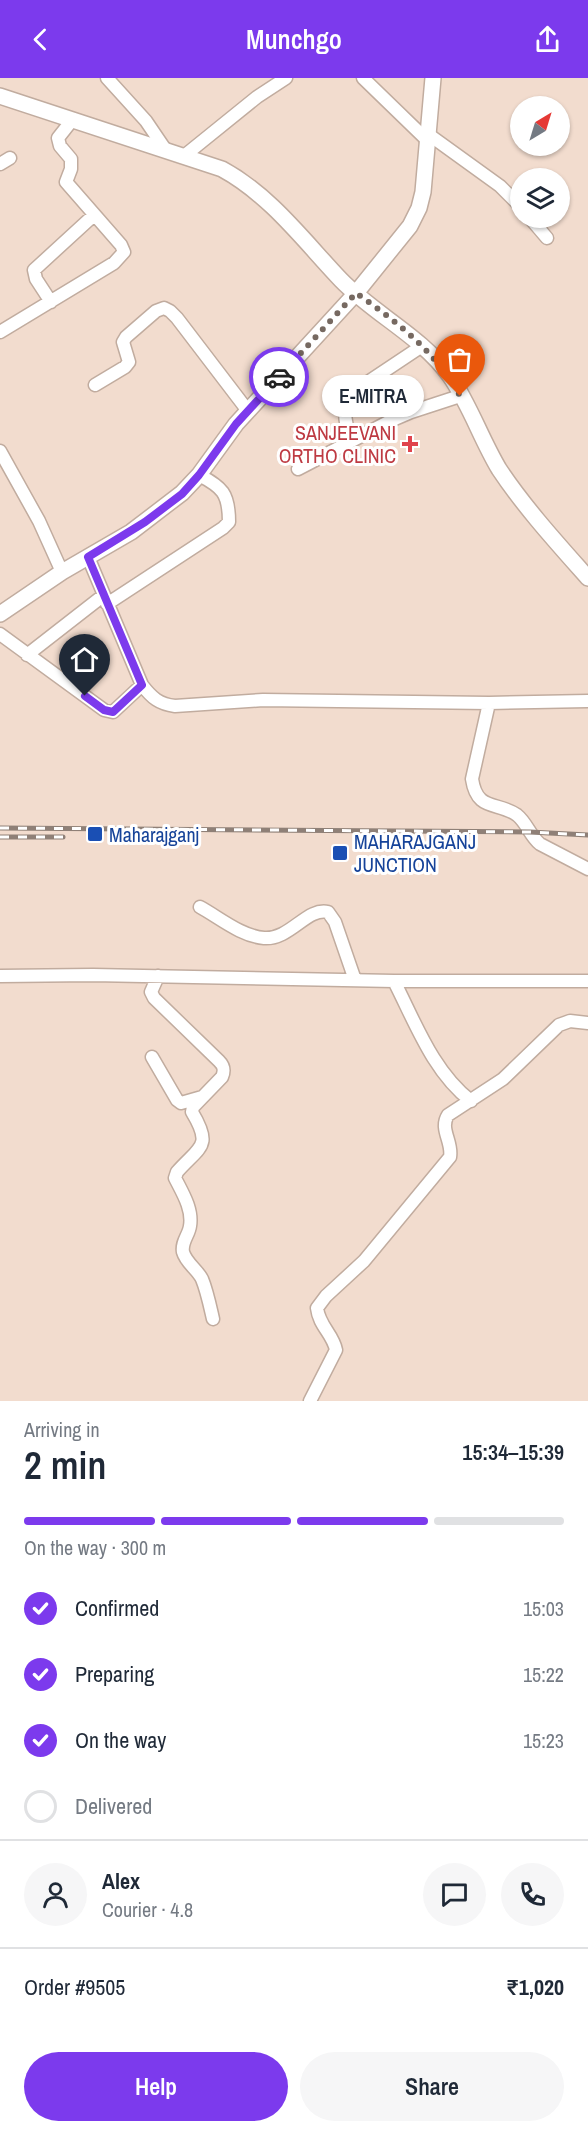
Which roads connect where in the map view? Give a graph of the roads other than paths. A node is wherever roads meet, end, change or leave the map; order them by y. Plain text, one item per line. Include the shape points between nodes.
1 (107, 78) edge
2 (286, 78) edge
3 (363, 78) edge
4 (433, 78) edge
5 (0, 96) edge
6 (73, 119) junction
7 (428, 138) junction
8 (165, 149) junction
9 (184, 156) junction
10 (510, 196) edge
11 (94, 215) junction
12 (538, 228) edge
13 (547, 238) dead end
14 (356, 293) junction
15 (51, 302) junction
16 (0, 332) edge
17 (422, 346) junction
18 (95, 385) dead end
19 (460, 396) junction
20 (248, 411) junction
21 (351, 441) junction
22 (0, 453) edge
23 (298, 469) dead end
24 (199, 475) junction
25 (88, 557) junction
26 (62, 572) junction
27 (588, 578) edge
28 (106, 599) junction
29 (0, 614) edge
30 (0, 634) edge
31 (27, 655) junction
32 (142, 685) junction
33 (588, 701) edge
34 (489, 703) junction
35 (588, 869) edge
36 (200, 907) dead end
37 (0, 976) edge
38 (158, 976) junction
39 (355, 980) junction
40 (394, 981) junction
41 (588, 981) edge
42 (588, 1023) edge
43 (152, 1058) dead end
44 (202, 1097) junction
45 (471, 1101) junction
46 (213, 1319) dead end
47 (310, 1401) edge

1 - 8 street
2 - 9 street
3 - 7 street
4 - 7 street
5 - 6 street
6 - 8 street
6 - 11 street via 58,138 71,159 66,182
7 - 10 street
7 - 14 street via 419,208 410,226
8 - 9 street
9 - 14 street via 222,169 251,187
11 - 15 street via 34,270
11 - 15 street via 123,252 114,263
12 - 13 street
14 - 17 street
14 - 20 street
15 - 16 street
17 - 19 street via 450,377
17 - 21 street via 350,397 345,420
18 - 20 street via 125,367 129,362 123,342 126,337 164,308 177,318
19 - 21 street via 411,412
19 - 27 street via 498,467 531,513
20 - 24 street
21 - 23 street
22 - 26 street via 39,521
24 - 25 street via 182,494 145,522
24 - 28 street via 223,490 229,522
25 - 26 street
25 - 28 street
26 - 29 street
28 - 31 street
28 - 32 street
30 - 31 street
31 - 32 street via 104,710 113,712
32 - 34 street via 162,705 175,706 263,700
33 - 34 street
34 - 35 street via 472,779 474,791 493,807 517,816 540,844
36 - 39 street via 242,931 264,938 281,936 317,912 328,912
37 - 38 street
38 - 39 street
38 - 44 street via 151,992 154,998 223,1065 222,1077
39 - 40 street
40 - 41 street
40 - 45 street via 440,1069
42 - 45 street via 559,1025 504,1079
43 - 44 street via 177,1100
44 - 46 street via 192,1112 203,1132 202,1144 175,1178 191,1219 183,1252 203,1281
45 - 47 street via 444,1121 452,1150 450,1157 364,1261 317,1308 318,1319 336,1350

